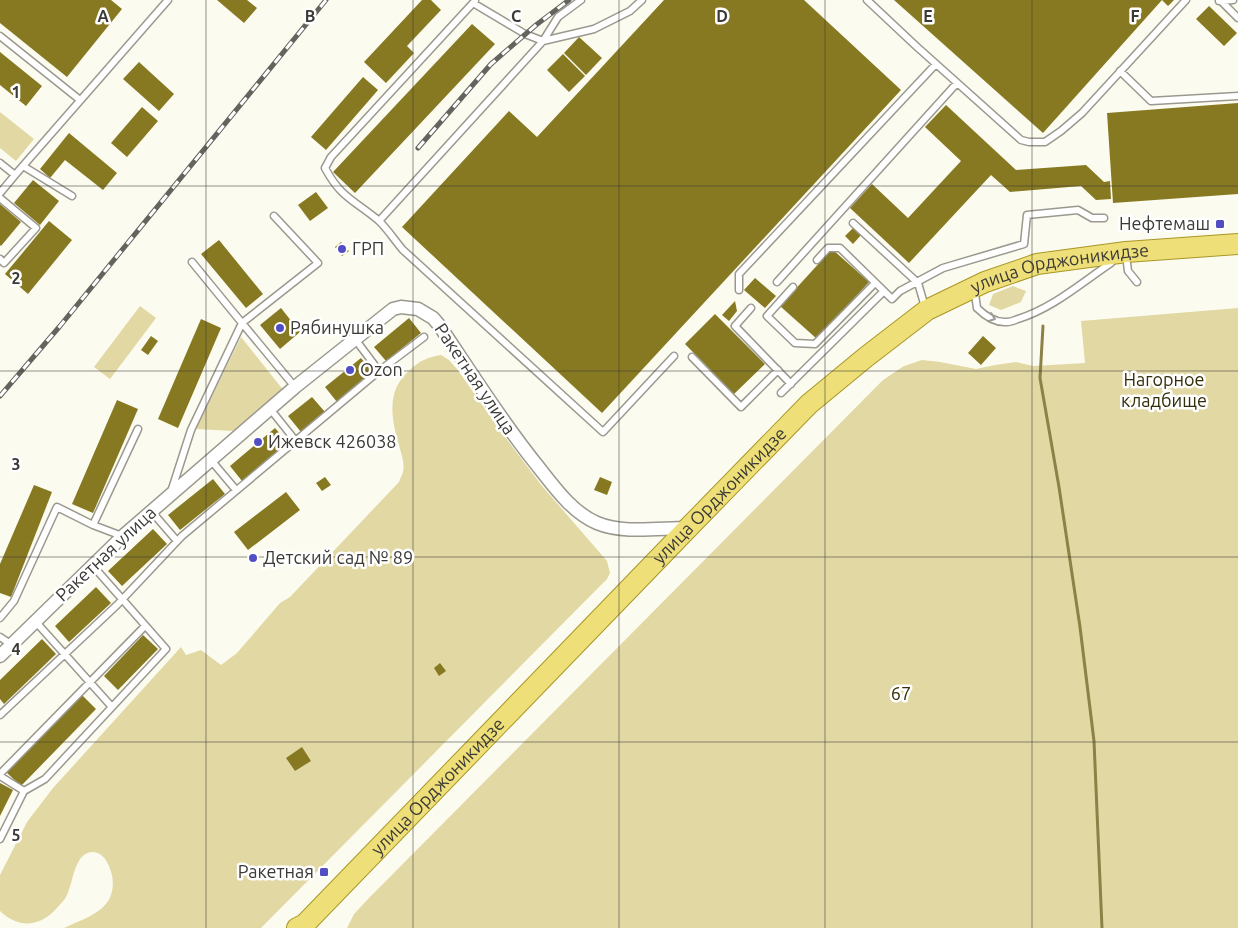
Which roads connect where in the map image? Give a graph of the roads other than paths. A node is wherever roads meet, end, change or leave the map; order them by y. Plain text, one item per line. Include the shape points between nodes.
1 (168, 0) edge
2 (581, 0) edge
3 (642, 0) edge
4 (867, 0) edge
5 (1186, 0) edge
6 (1219, 0) edge
7 (1233, 0) edge
8 (474, 2) edge
9 (1238, 18) edge
10 (0, 36) edge
11 (543, 41) junction
12 (936, 64) junction
13 (1120, 71) junction
14 (957, 82) junction
15 (1238, 96) edge
16 (80, 100) junction
17 (0, 163) edge
18 (23, 166) junction
19 (15, 175) junction
20 (0, 193) edge
21 (72, 196) dead end
22 (0, 198) edge
23 (274, 216) dead end
24 (1104, 218) dead end
25 (379, 221) junction
26 (854, 223) dead end
27 (1238, 244) edge
28 (1121, 252) junction
29 (0, 260) edge
30 (817, 260) dead end
31 (192, 262) dead end
32 (776, 282) dead end
33 (985, 282) junction
34 (1137, 282) dead end
35 (875, 283) junction
36 (918, 283) junction
37 (793, 287) dead end
38 (739, 290) dead end
39 (884, 291) junction
40 (751, 308) dead end
41 (927, 310) junction
42 (242, 323) junction
43 (424, 337) dead end
44 (355, 339) junction
45 (674, 356) dead end
46 (692, 358) dead end
47 (778, 370) junction
48 (379, 371) junction
49 (791, 384) junction
50 (295, 387) junction
51 (781, 393) dead end
52 (271, 410) junction
53 (138, 429) dead end
54 (295, 440) junction
55 (210, 459) junction
56 (236, 490) junction
57 (170, 495) junction
58 (152, 512) junction
59 (93, 525) junction
60 (688, 528) junction
61 (123, 536) junction
62 (177, 541) junction
63 (93, 566) junction
64 (122, 600) junction
65 (0, 618) edge
66 (35, 622) junction
67 (145, 626) junction
68 (0, 637) edge
69 (12, 645) junction
70 (65, 654) junction
71 (0, 656) edge
72 (90, 682) junction
73 (112, 707) junction
74 (0, 715) edge
75 (0, 775) edge
76 (24, 792) junction
77 (0, 839) edge
78 (302, 927) edge

1 - 16 lane
2 - 11 lane via 558,18
3 - 11 lane via 630,11 594,29
4 - 12 lane
5 - 13 lane
6 - 7 lane
6 - 9 lane
8 - 11 lane
8 - 25 lane via 331,157 325,168 346,198
10 - 16 lane
11 - 25 lane
12 - 14 lane
12 - 38 lane via 739,274
13 - 14 lane via 1082,113 1045,142 1022,140
13 - 15 lane via 1151,101
14 - 32 lane
16 - 18 lane
17 - 19 lane
18 - 19 lane
18 - 21 lane
19 - 20 lane
22 - 29 lane via 36,228 4,263
23 - 42 lane via 318,263
24 - 36 lane via 1092,218 1078,210 1027,215 1024,244 943,268
25 - 45 lane via 403,250 603,432
26 - 36 lane
27 - 28 main road, улица Орджоникидзе
28 - 33 main road, улица Орджоникидзе via 1037,264
33 -> 28 lane via 975,294 976,308 988,318 1007,322 1056,302 1111,263
28 - 34 lane via 1128,271
30 - 35 lane via 828,248 840,248
31 - 42 lane
33 - 41 main road, улица Орджоникидзе
35 - 37 lane via 815,344 795,343 767,316
35 - 39 lane
36 - 39 lane via 900,291 892,299
36 - 41 lane
39 - 49 lane
40 - 47 lane via 735,326
41 - 60 main road, улица Орджоникидзе via 809,404
42 - 50 lane
42 - 57 lane via 191,430
43 - 48 lane
44 - 48 lane
44 - 50 street, Ракетная улица
44 - 60 street, Ракетная улица via 393,309 410,307 426,313 439,325 510,432 576,510 597,523 623,530
46 - 47 lane via 741,407
47 - 49 lane
48 - 54 lane
49 - 51 lane
50 - 52 street, Ракетная улица
52 - 54 lane
52 - 55 street, Ракетная улица
53 - 59 lane
54 - 56 lane
55 - 56 lane
55 - 57 street, Ракетная улица
56 - 62 lane
57 - 58 street, Ракетная улица
58 - 61 street, Ракетная улица
58 - 62 lane
59 - 61 lane
59 - 65 lane via 57,507 14,601
60 - 78 main road, улица Орджоникидзе
61 - 63 street, Ракетная улица
62 - 64 lane
63 - 64 lane
63 - 66 street, Ракетная улица
64 - 67 lane
64 - 70 lane
66 - 69 street, Ракетная улица
66 - 70 lane
67 - 72 lane
67 - 73 lane via 166,649
68 - 69 lane
69 - 71 street, Ракетная улица
70 - 72 lane
70 - 74 lane
72 - 73 lane
72 - 75 lane
73 - 76 lane via 45,779
75 - 76 lane
76 - 77 lane

